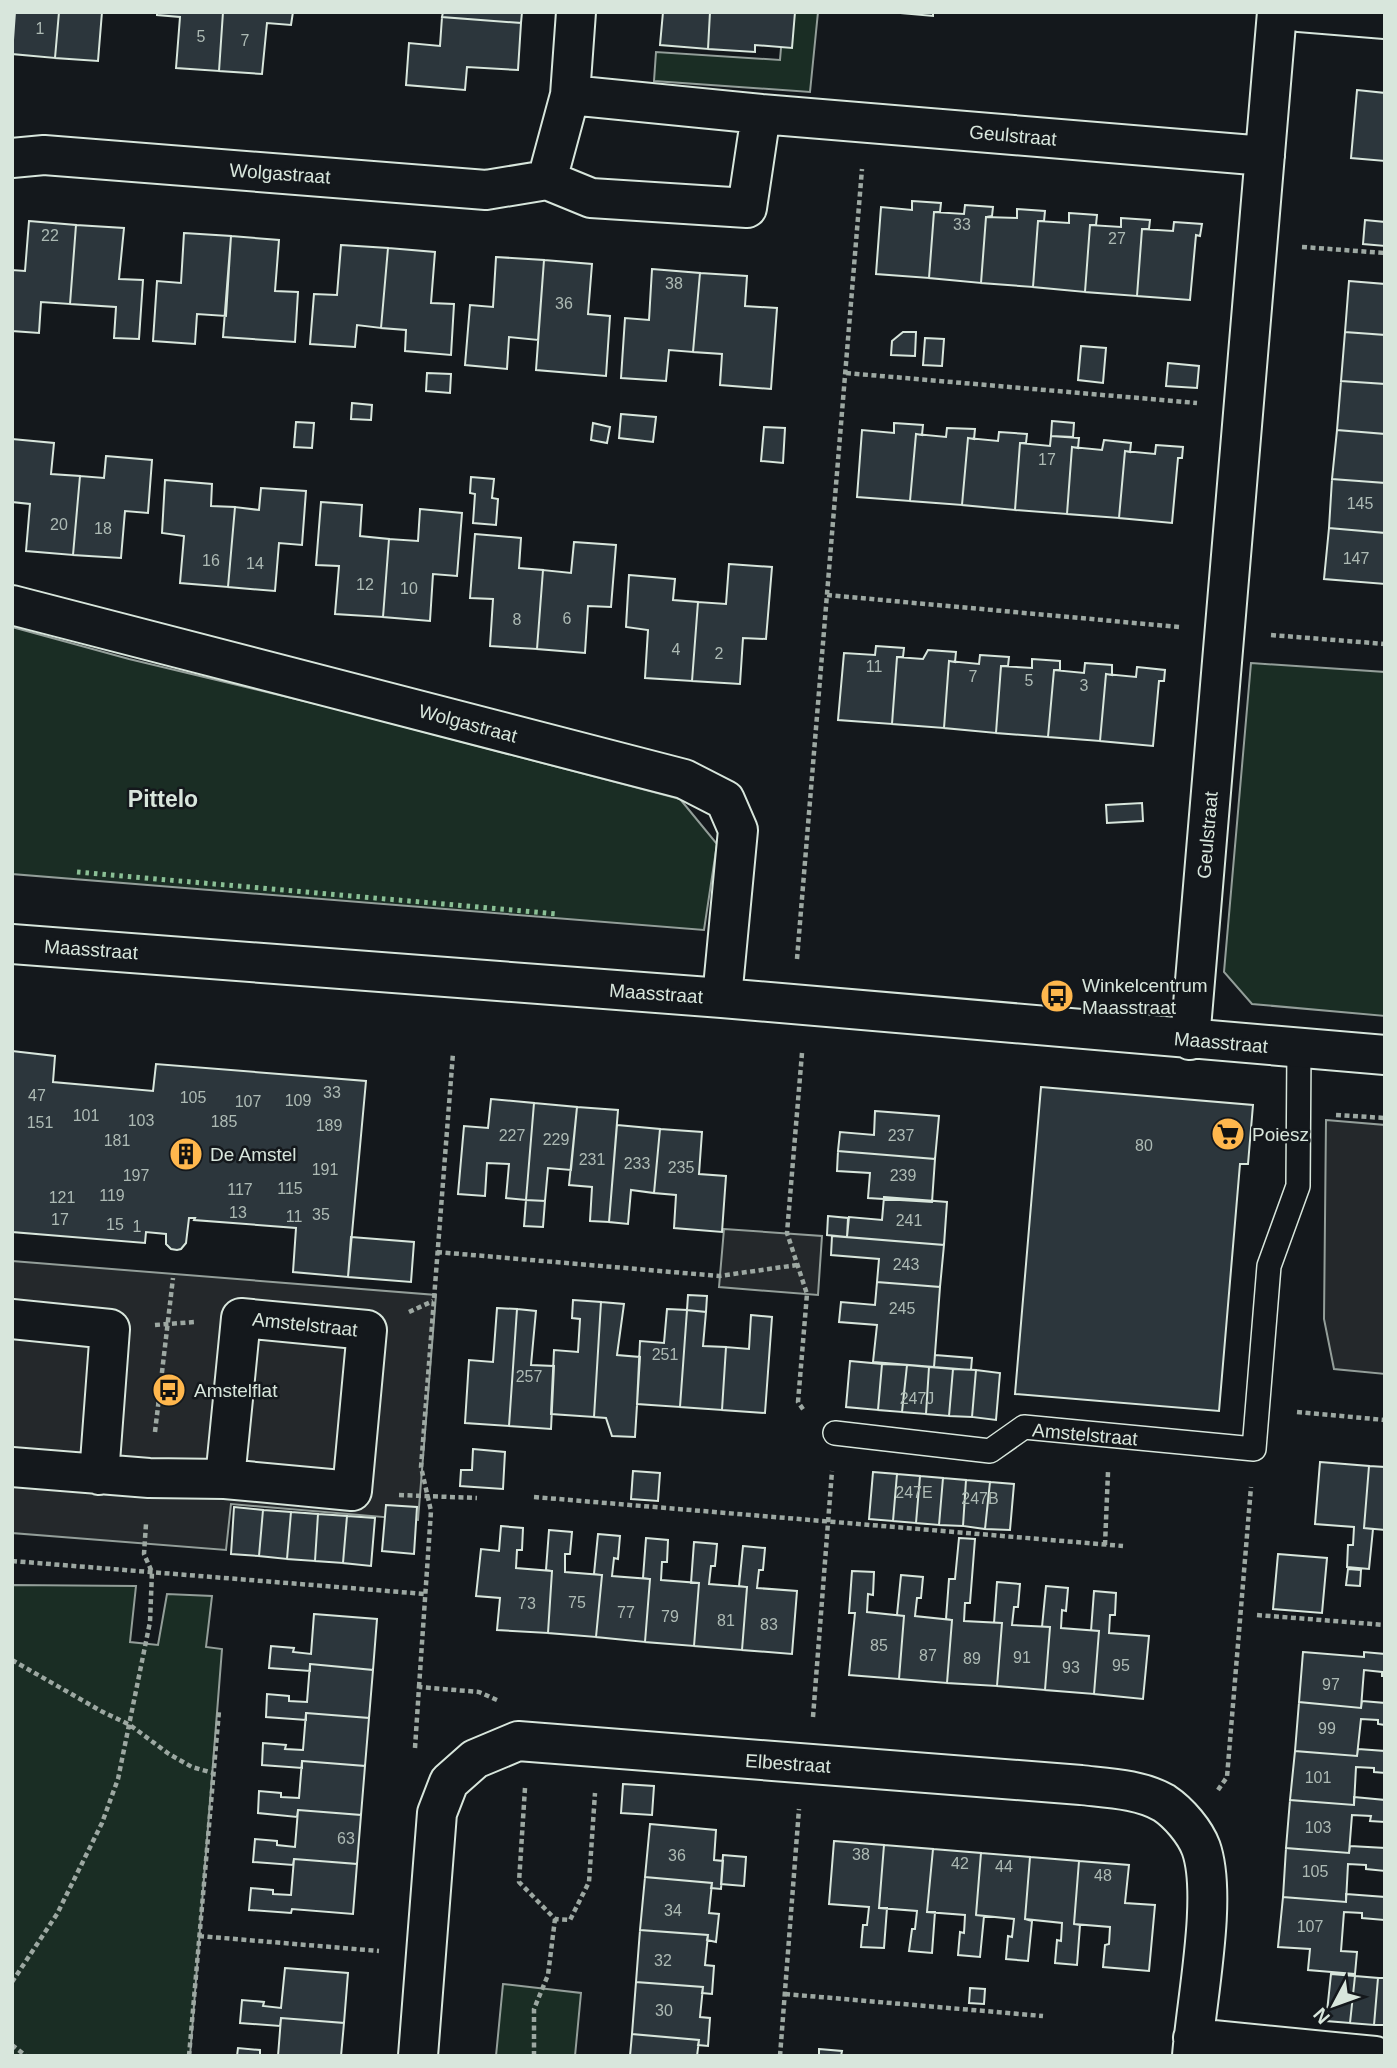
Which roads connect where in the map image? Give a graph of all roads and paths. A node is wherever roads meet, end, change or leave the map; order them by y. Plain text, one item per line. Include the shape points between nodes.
1 (576, 12) edge
2 (1277, 12) edge
3 (1299, 12) edge
4 (1385, 19) edge
5 (570, 95) junction
6 (761, 114) junction
7 (867, 123) junction
8 (1265, 156) junction
9 (12, 158) edge
10 (547, 180) junction
11 (1257, 243) junction
12 (1385, 253) edge
13 (846, 373) junction
14 (1243, 407) junction
15 (827, 596) junction
16 (12, 605) edge
17 (1224, 631) junction
18 (1385, 643) edge
19 (12, 943) edge
20 (722, 998) junction
21 (793, 1004) junction
22 (1190, 1040) junction
23 (803, 1044) dead end
24 (1299, 1049) junction
25 (453, 1053) dead end
26 (1385, 1055) edge
27 (437, 1252) junction
28 (797, 1265) junction
29 (173, 1278) dead end
30 (241, 1318) junction
31 (12, 1319) edge
32 (168, 1324) junction
33 (110, 1329) junction
34 (1258, 1409) junction
35 (1385, 1420) edge
36 (835, 1433) joint
37 (1110, 1436) junction
38 (1254, 1449) junction
39 (12, 1467) edge
40 (99, 1475) junction
41 (149, 1478) junction
42 (225, 1479) junction
43 (352, 1491) junction
44 (426, 1495) junction
45 (534, 1497) dead end
46 (477, 1498) dead end
47 (1105, 1545) junction
48 (1123, 1546) dead end
49 (12, 1560) edge
50 (152, 1572) junction
51 (425, 1594) junction
52 (1258, 1615) dead end
53 (1385, 1625) edge
54 (12, 1660) edge
55 (419, 1687) junction
56 (498, 1700) dead end
57 (219, 1711) dead end
58 (130, 1725) junction
59 (417, 1757) dead end
60 (213, 1773) junction
61 (526, 1782) dead end
62 (595, 1788) dead end
63 (1185, 1822) junction
64 (555, 1919) junction
65 (199, 1936) junction
66 (426, 1955) junction
67 (12, 1982) edge
68 (785, 1994) dead end
69 (1043, 2016) dead end
70 (12, 2045) edge
71 (1192, 2047) edge
72 (26, 2056) edge
73 (190, 2056) edge
74 (418, 2056) edge
75 (534, 2056) edge
76 (1375, 2056) edge

1 - 5 street
2 - 8 street, Geulstraat
3 - 4 street
5 - 6 street
5 - 10 street
6 - 7 street, Geulstraat
6 - 10 street via 747,208 591,198
7 - 8 street, Geulstraat
7 - 13 path
8 - 11 street, Geulstraat
9 - 10 street, Wolgastraat via 44,155 486,190
11 - 12 path
11 - 14 street, Geulstraat
13 - 14 path
13 - 15 path
14 - 17 street, Geulstraat
15 - 17 path
15 - 21 path
16 - 20 street, Wolgastraat via 684,779 725,800 738,830
17 - 18 path
17 - 22 street, Geulstraat
19 - 20 street, Maasstraat
20 - 21 street, Maasstraat
21 - 22 street, Maasstraat
22 - 24 street, Maasstraat
23 - 28 path via 787,1233
24 - 26 street, Maasstraat
24 - 34 lane via 1298,1186 1269,1266
25 - 27 path
27 - 28 path via 719,1276
27 - 44 path via 421,1468
28 - 36 path via 807,1294 798,1402 810,1418
29 - 32 path
30 - 32 path
30 - 42 street, Amstelstraat
30 - 43 street, Amstelstraat via 367,1330
31 - 33 street
32 - 33 path
32 - 41 path
33 - 40 street
34 - 35 path
34 - 38 lane
36 - 37 lane, Amstelstraat via 990,1451 1024,1427
37 - 38 lane, Amstelstraat
37 - 47 path
38 - 63 path via 1227,1777
39 - 40 street
40 - 41 street
41 - 42 street
41 - 50 path via 144,1554
42 - 43 street
43 - 44 path
44 - 46 path
44 - 51 path via 431,1511
45 - 47 path
47 - 48 path
49 - 50 path
50 - 51 path
50 - 58 path via 150,1622
51 - 55 path
52 - 53 path
54 - 58 path
55 - 56 path via 480,1692
55 - 59 path
57 - 60 path
58 - 60 path via 169,1754
58 - 67 path via 102,1823 57,1914
60 - 65 path
61 - 64 path via 519,1882
62 - 64 path via 589,1882 570,1920
63 - 66 street, Elbestraat via 1164,1804 1136,1792 1081,1785 518,1741 475,1759 449,1782 437,1813
63 - 71 street, Elbestraat via 1200,1848 1206,1875
64 - 75 path via 548,1975 534,2009
65 - 66 path
65 - 73 path
66 - 74 street, Elbestraat
68 - 69 path
70 - 72 path
71 - 76 street, Elbestraat

